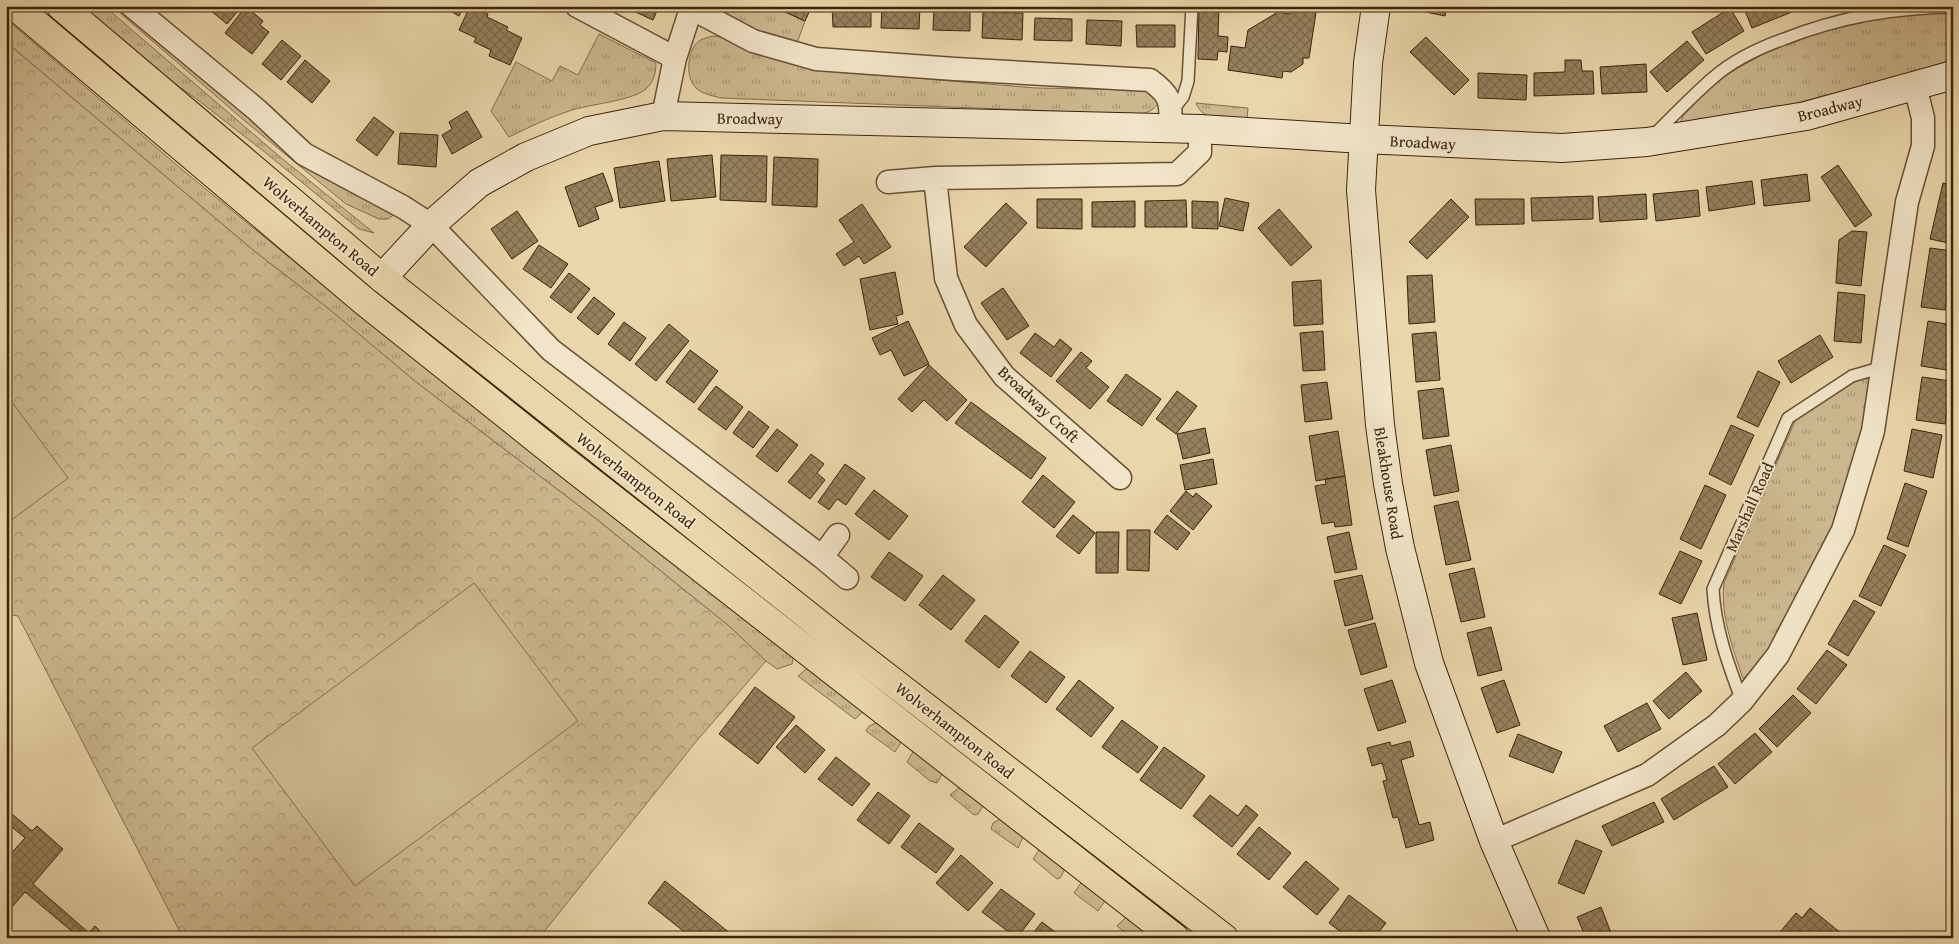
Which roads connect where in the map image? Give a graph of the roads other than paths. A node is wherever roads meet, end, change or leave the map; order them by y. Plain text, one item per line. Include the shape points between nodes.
1 (15, 6) edge
2 (62, 6) edge
3 (132, 6) edge
4 (577, 6) edge
5 (1192, 6) edge
6 (1376, 6) edge
7 (692, 7) edge
8 (1953, 7) edge
9 (675, 58) junction
10 (1953, 75) edge
11 (1915, 86) junction
12 (663, 116) junction
13 (1171, 121) junction
14 (1200, 129) junction
15 (1363, 139) junction
16 (1647, 142) junction
17 (935, 178) junction
18 (888, 182) dead end
19 (431, 225) junction
20 (382, 278) junction
21 (364, 301) junction
22 (1883, 367) junction
23 (1120, 478) dead end
24 (838, 535) dead end
25 (822, 557) junction
26 (847, 578) dead end
27 (1742, 701) junction
28 (1494, 841) junction
29 (1175, 938) edge
30 (1224, 938) edge
31 (1536, 938) edge

1 - 21 highway, Wolverhampton Road
2 - 20 highway, Wolverhampton Road
3 - 19 street via 257,110 304,154
4 - 9 street
5 - 13 lane via 1188,81
6 - 15 street, Bleakhouse Road
7 - 9 street
7 - 13 street via 753,41 816,59 1150,80 1165,91
8 - 16 lane via 1859,15 1817,26 1752,51 1714,76
9 - 12 street
10 - 11 street, Broadway
11 - 16 street, Broadway via 1806,116
11 - 22 street via 1923,118 1922,146 1907,202
12 - 13 street, Broadway
12 - 19 street, Broadway via 589,131 526,157 479,183
13 - 14 street, Broadway
14 - 15 street, Broadway
14 - 17 street via 1200,152 1176,174
15 - 16 street, Broadway via 1562,148
15 - 28 street, Bleakhouse Road via 1361,190 1380,425 1388,484 1400,548 1429,663
17 - 18 street
17 - 23 street, Broadway Croft via 946,278 966,325 1004,376
19 - 20 street, Broadway
19 - 25 street via 551,350
20 - 21 highway
20 - 30 highway, Wolverhampton Road via 832,635
21 - 29 highway, Wolverhampton Road
22 - 27 street via 1873,431 1843,530 1778,655
22 - 27 lane, Marshall Road via 1852,376 1788,418 1713,589 1714,614 1726,661
24 - 25 street
25 - 26 street
27 - 28 street via 1717,725 1646,774
28 - 31 street, Bleakhouse Road

